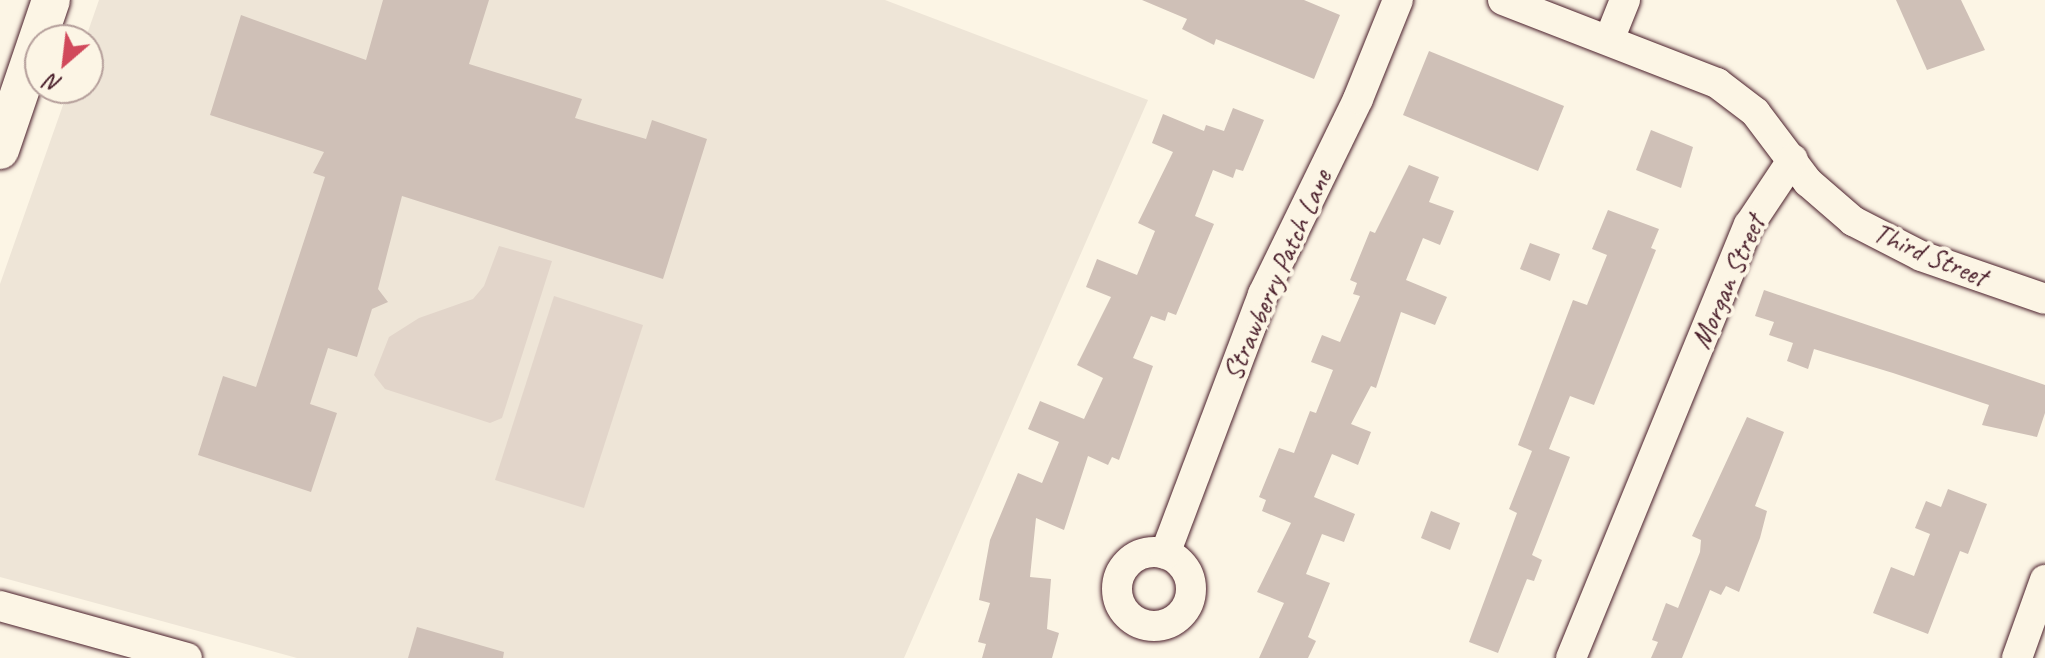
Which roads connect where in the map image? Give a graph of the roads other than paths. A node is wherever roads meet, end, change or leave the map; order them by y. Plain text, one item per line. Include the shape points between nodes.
1 (51, 0) edge
2 (1398, 0) edge
3 (1503, 0) edge
4 (1625, 0) edge
5 (1609, 40) junction
6 (7, 108) edge
7 (0, 150) edge
8 (1793, 159) junction
9 (2045, 299) edge
10 (1165, 554) dead end
11 (2045, 580) edge
12 (0, 606) edge
13 (187, 658) edge
14 (1571, 658) edge
15 (2017, 658) edge

1 - 6 main road
2 - 10 street, Strawberry Patch Lane via 1358,99 1263,294
3 - 5 street
4 - 5 street
5 - 8 street via 1717,83 1755,112
6 - 7 main road
8 - 9 street, Third Street via 1833,207 1884,240
8 - 14 street, Morgan Street via 1749,225
11 - 15 street
12 - 13 street

